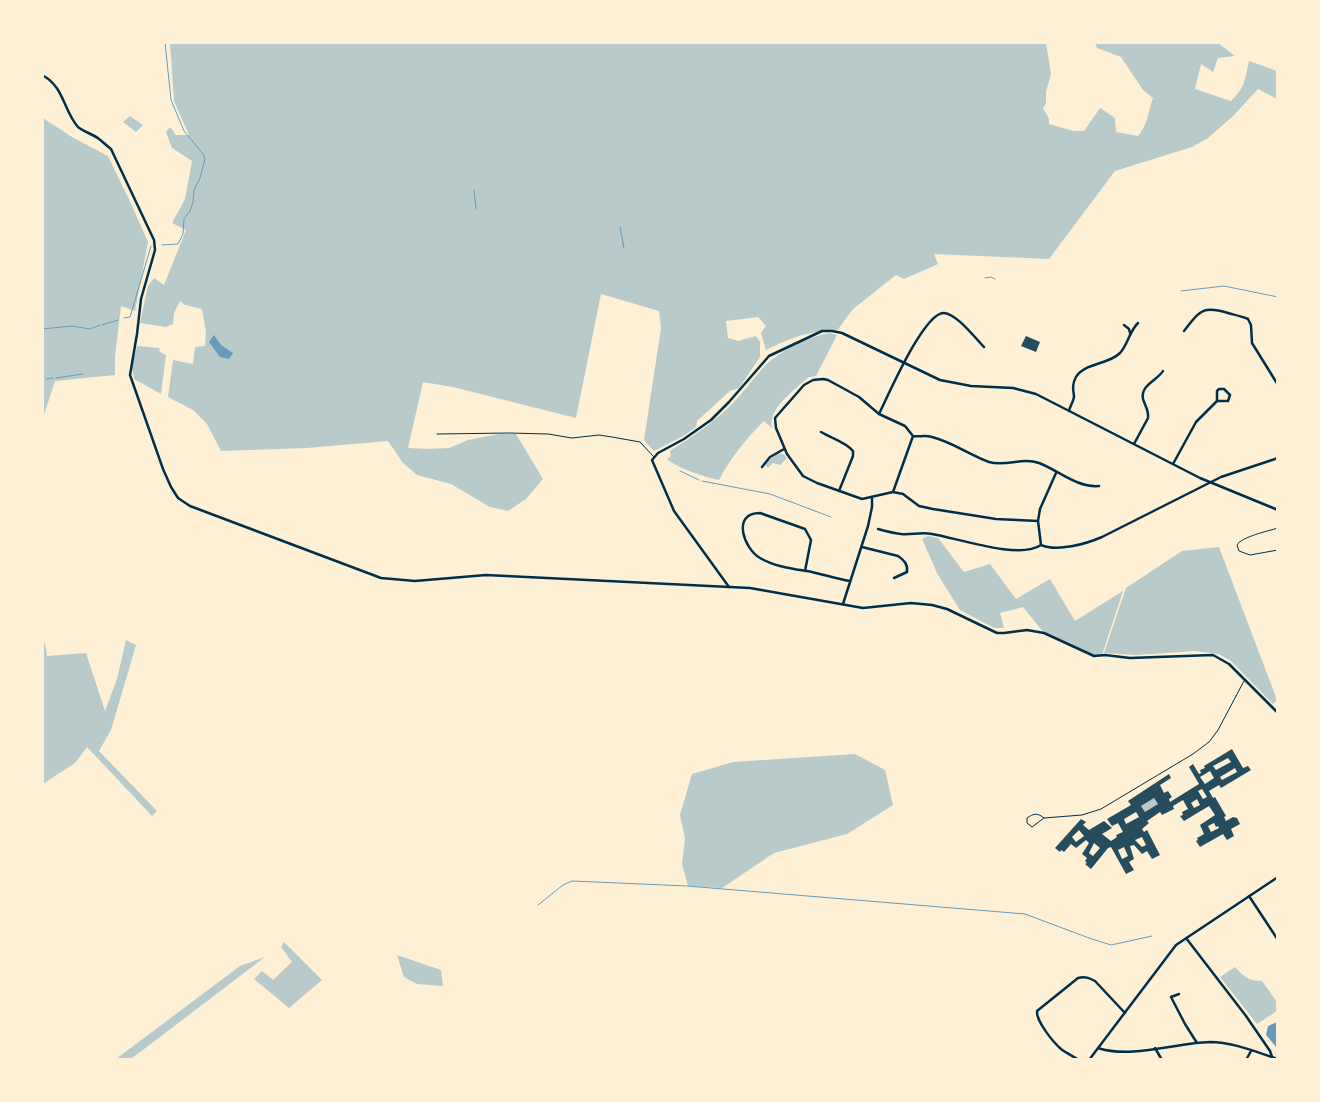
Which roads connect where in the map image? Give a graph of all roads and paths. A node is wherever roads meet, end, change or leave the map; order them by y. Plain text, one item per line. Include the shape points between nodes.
1 (42, 75) edge
2 (1138, 323) dead end
3 (1124, 325) dead end
4 (1184, 331) dead end
5 (1130, 333) junction
6 (984, 348) dead end
7 (903, 363) junction
8 (1163, 371) dead end
9 (1278, 385) edge
10 (1217, 401) junction
11 (1068, 411) junction
12 (879, 414) junction
13 (821, 432) dead end
14 (437, 434) dead end
15 (913, 436) junction
16 (1134, 444) junction
17 (784, 449) junction
18 (654, 457) junction
19 (1278, 458) edge
20 (1173, 464) junction
21 (762, 467) dead end
22 (1056, 473) junction
23 (1213, 482) junction
24 (1099, 486) dead end
25 (839, 491) junction
26 (893, 492) junction
27 (872, 498) junction
28 (1278, 510) edge
29 (1038, 521) junction
30 (1278, 528) edge
31 (878, 529) dead end
32 (1041, 545) junction
33 (861, 547) junction
34 (1278, 550) edge
35 (805, 571) junction
36 (894, 578) dead end
37 (850, 581) junction
38 (729, 587) junction
39 (843, 604) junction
40 (1244, 681) junction
41 (1278, 713) edge
42 (1044, 818) junction
43 (1278, 877) edge
44 (1249, 896) junction
45 (1186, 938) junction
46 (1278, 940) edge
47 (1179, 994) dead end
48 (1125, 1013) junction
49 (1197, 1043) junction
50 (1098, 1048) junction
51 (1155, 1048) junction
52 (1250, 1050) junction
53 (1272, 1057) junction
54 (1277, 1059) edge
55 (1079, 1060) edge
56 (1089, 1060) edge
57 (1162, 1060) edge
58 (1246, 1060) edge

1 - 38 street via 60,92 76,125 111,149 154,240 155,250 141,299 130,375 163,469 183,502 381,578 415,581 486,575
2 - 5 street
3 - 5 street
4 - 9 street via 1197,314 1208,309 1248,319 1252,343
5 - 11 street via 1118,355 1077,375 1073,384 1074,398
6 - 7 street via 959,321 944,313 931,319
7 - 11 street via 955,384 1023,390
7 - 12 street
7 - 18 street via 842,333 817,333 769,356 711,420
8 - 16 street via 1143,393 1149,413
10 - 10 street via 1228,401 1230,395 1219,389
10 - 20 street via 1196,422
11 - 16 street
12 - 15 street via 905,426
12 - 17 street via 859,397 828,380 810,381 775,418
13 - 25 street via 853,451
14 - 18 lane via 606,436 640,442
15 - 22 street via 932,437 989,462 1030,461
15 - 26 street
16 - 20 street
17 - 21 street via 770,457
17 - 25 street via 805,477
18 - 38 street via 652,463 674,511
19 - 23 street
20 - 23 street
22 - 24 street
22 - 29 street via 1040,506
23 - 28 street
23 - 32 street via 1082,545
25 - 27 street
26 - 27 street
26 - 29 street via 902,494 919,506 933,509 996,519
27 - 33 street via 871,514
29 - 32 street
30 - 34 lane via 1244,539 1237,545 1239,551 1250,555
31 - 32 street via 901,534 933,534 1004,549 1028,550
33 - 36 street via 903,559 907,572
33 - 37 street
35 - 35 street via 769,562 754,554 743,534 746,518 760,513 805,529 811,540
35 - 37 street
37 - 39 street
38 - 39 street
39 - 40 street via 869,608 911,603 932,605 997,633 1044,632 1094,656 1213,655 1229,664
40 - 41 street
40 - 42 lane via 1218,730 1193,754 1101,809 1082,815
42 - 42 lane via 1032,814 1027,823 1032,826
43 - 44 street
44 - 45 street
44 - 46 street
45 - 48 street via 1168,953
45 - 53 street via 1246,1016
47 - 49 street via 1171,997
48 - 50 street
48 - 55 street via 1095,981 1083,977 1037,1011 1036,1017 1054,1042 1062,1051
49 - 51 street
49 - 52 street via 1212,1042
50 - 51 street via 1106,1051
50 - 56 street
51 - 57 street
52 - 53 street
52 - 58 street
53 - 54 street

